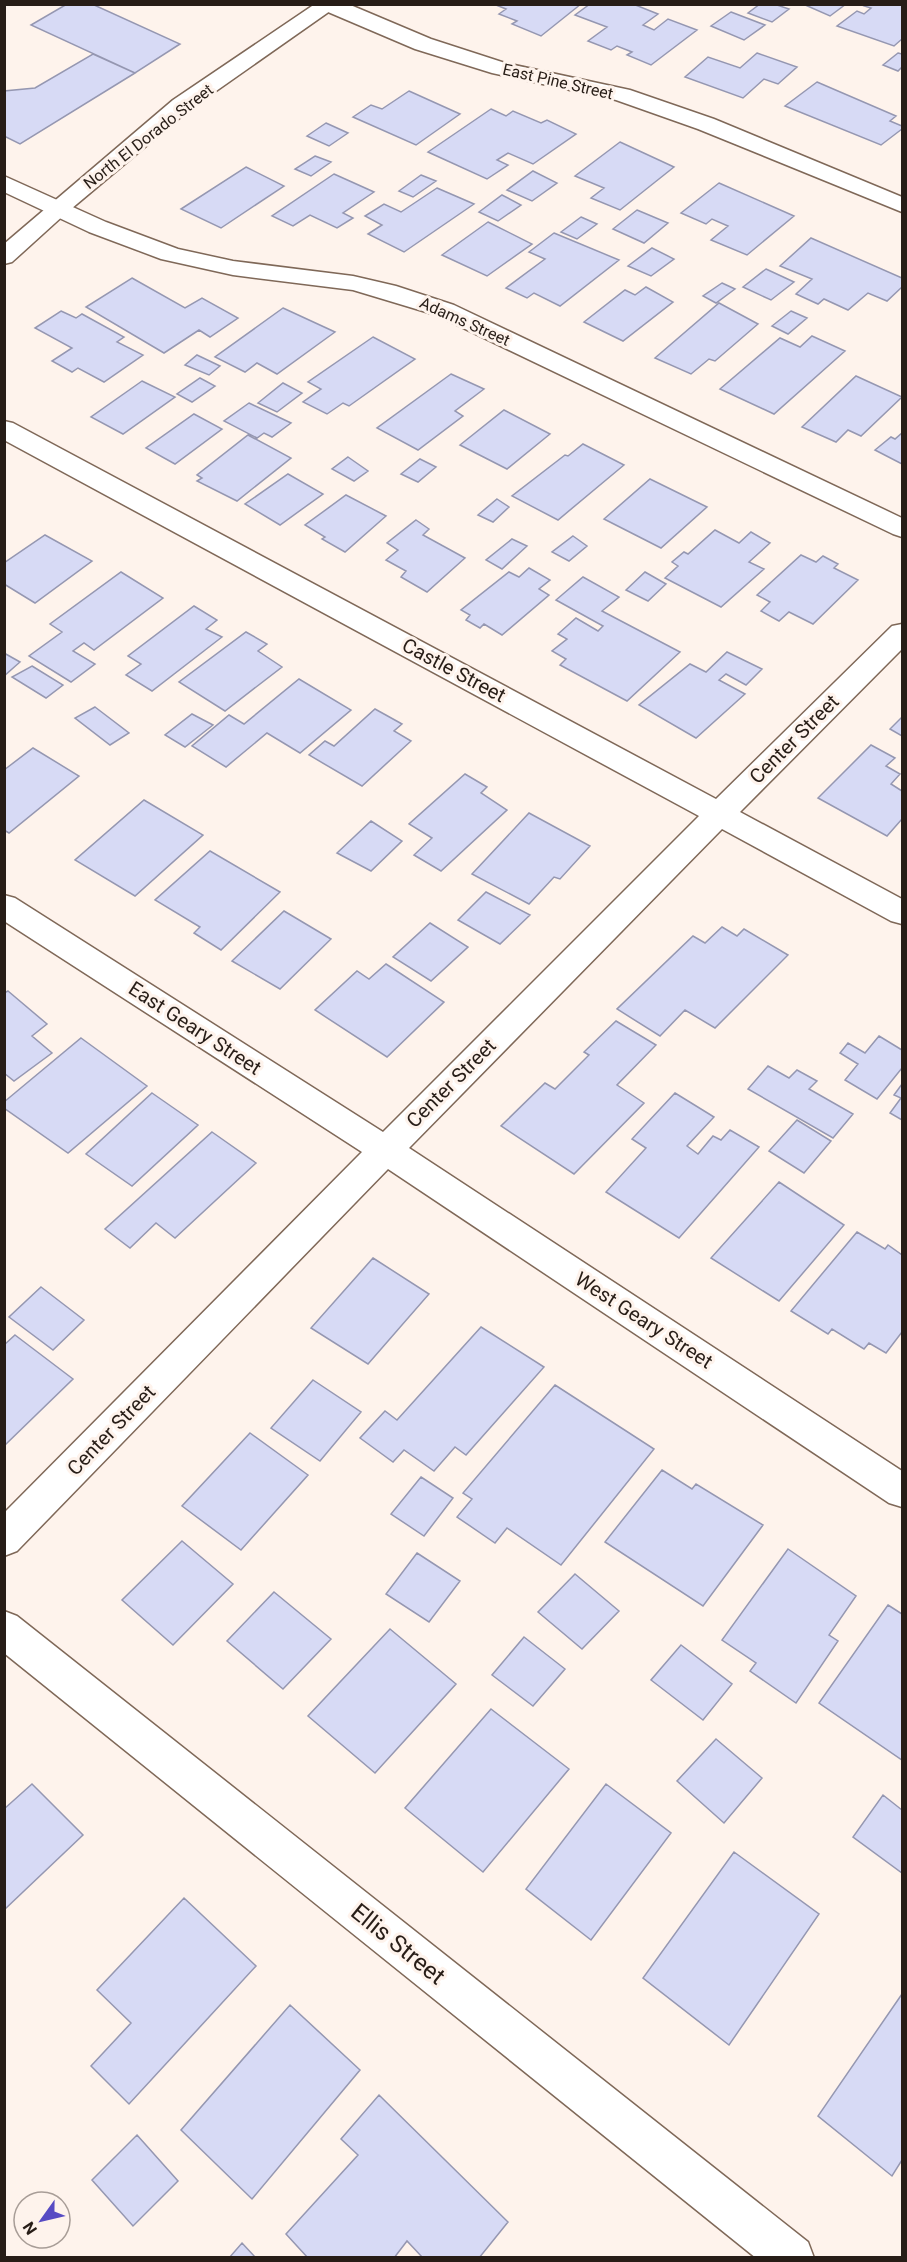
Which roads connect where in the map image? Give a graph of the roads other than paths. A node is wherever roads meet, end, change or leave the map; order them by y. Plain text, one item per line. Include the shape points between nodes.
1 (329, 5) edge
2 (4, 183) edge
3 (903, 205) edge
4 (57, 209) junction
5 (4, 257) edge
6 (4, 429) edge
7 (903, 528) edge
8 (903, 633) edge
9 (719, 813) junction
10 (4, 906) edge
11 (903, 913) edge
12 (385, 1150) junction
13 (903, 1491) edge
14 (4, 1539) edge
15 (4, 1629) edge
16 (792, 2258) edge

1 - 3 street, East Pine Street via 423,44 500,68 622,95 706,124
1 - 4 street, North El Dorado Street via 181,105
2 - 4 street, Adams Street
4 - 5 street, North El Dorado Street
4 - 7 street, Adams Street via 133,242 194,261 354,283 445,310
6 - 9 street, Castle Street
8 - 9 street, Center Street
9 - 11 street, Castle Street
9 - 12 street, Center Street
10 - 12 street, East Geary Street
12 - 13 street, West Geary Street
12 - 14 street, Center Street
15 - 16 street, Ellis Street

